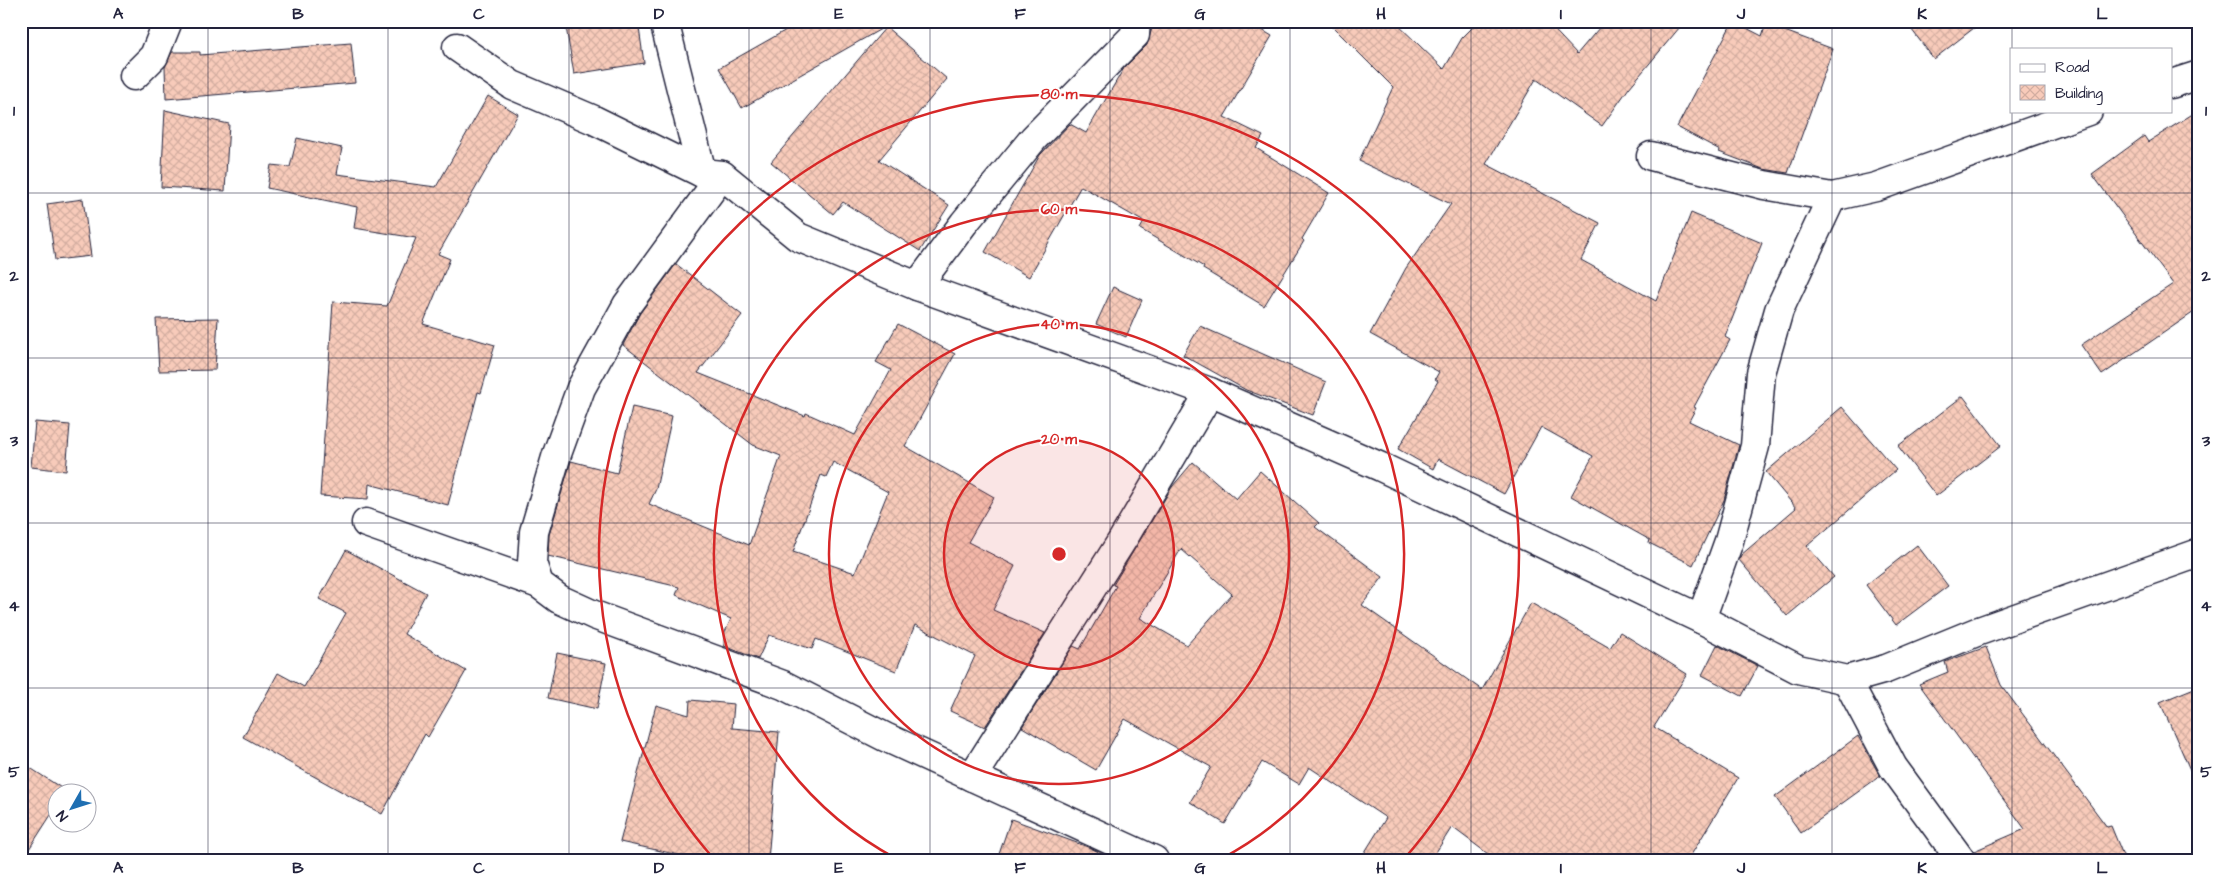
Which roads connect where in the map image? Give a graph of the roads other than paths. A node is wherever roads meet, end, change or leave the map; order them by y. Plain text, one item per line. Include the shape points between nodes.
1 (168, 21) edge
2 (664, 21) edge
3 (1136, 21) edge
4 (457, 47) dead end
5 (134, 76) dead end
6 (2199, 76) edge
7 (2172, 84) edge
8 (2085, 112) edge
9 (1651, 156) dead end
10 (712, 174) junction
11 (1832, 197) junction
12 (916, 286) junction
13 (1210, 392) junction
14 (366, 523) dead end
15 (2199, 553) edge
16 (540, 584) junction
17 (1701, 619) junction
18 (1846, 680) junction
19 (972, 777) junction
20 (1154, 860) edge
21 (1961, 860) edge

1 - 5 street via 154,56
2 - 10 street
3 - 12 street via 1135,35 1034,138
4 - 10 street via 512,85
6 - 7 street
8 - 11 street via 1876,187
9 - 11 street via 1764,185
10 - 12 street via 798,237
10 - 16 street via 627,305 581,388 534,532 532,563
11 - 17 street via 1779,310 1761,373 1755,446 1730,541
12 - 13 street
13 - 17 street via 1381,467
13 - 19 street via 1123,539
14 - 16 street
15 - 18 street via 1979,631 1886,669
16 - 19 street via 559,599 594,615 783,685 885,738
17 - 18 street via 1798,669
18 - 21 street via 1893,767
19 - 20 street

